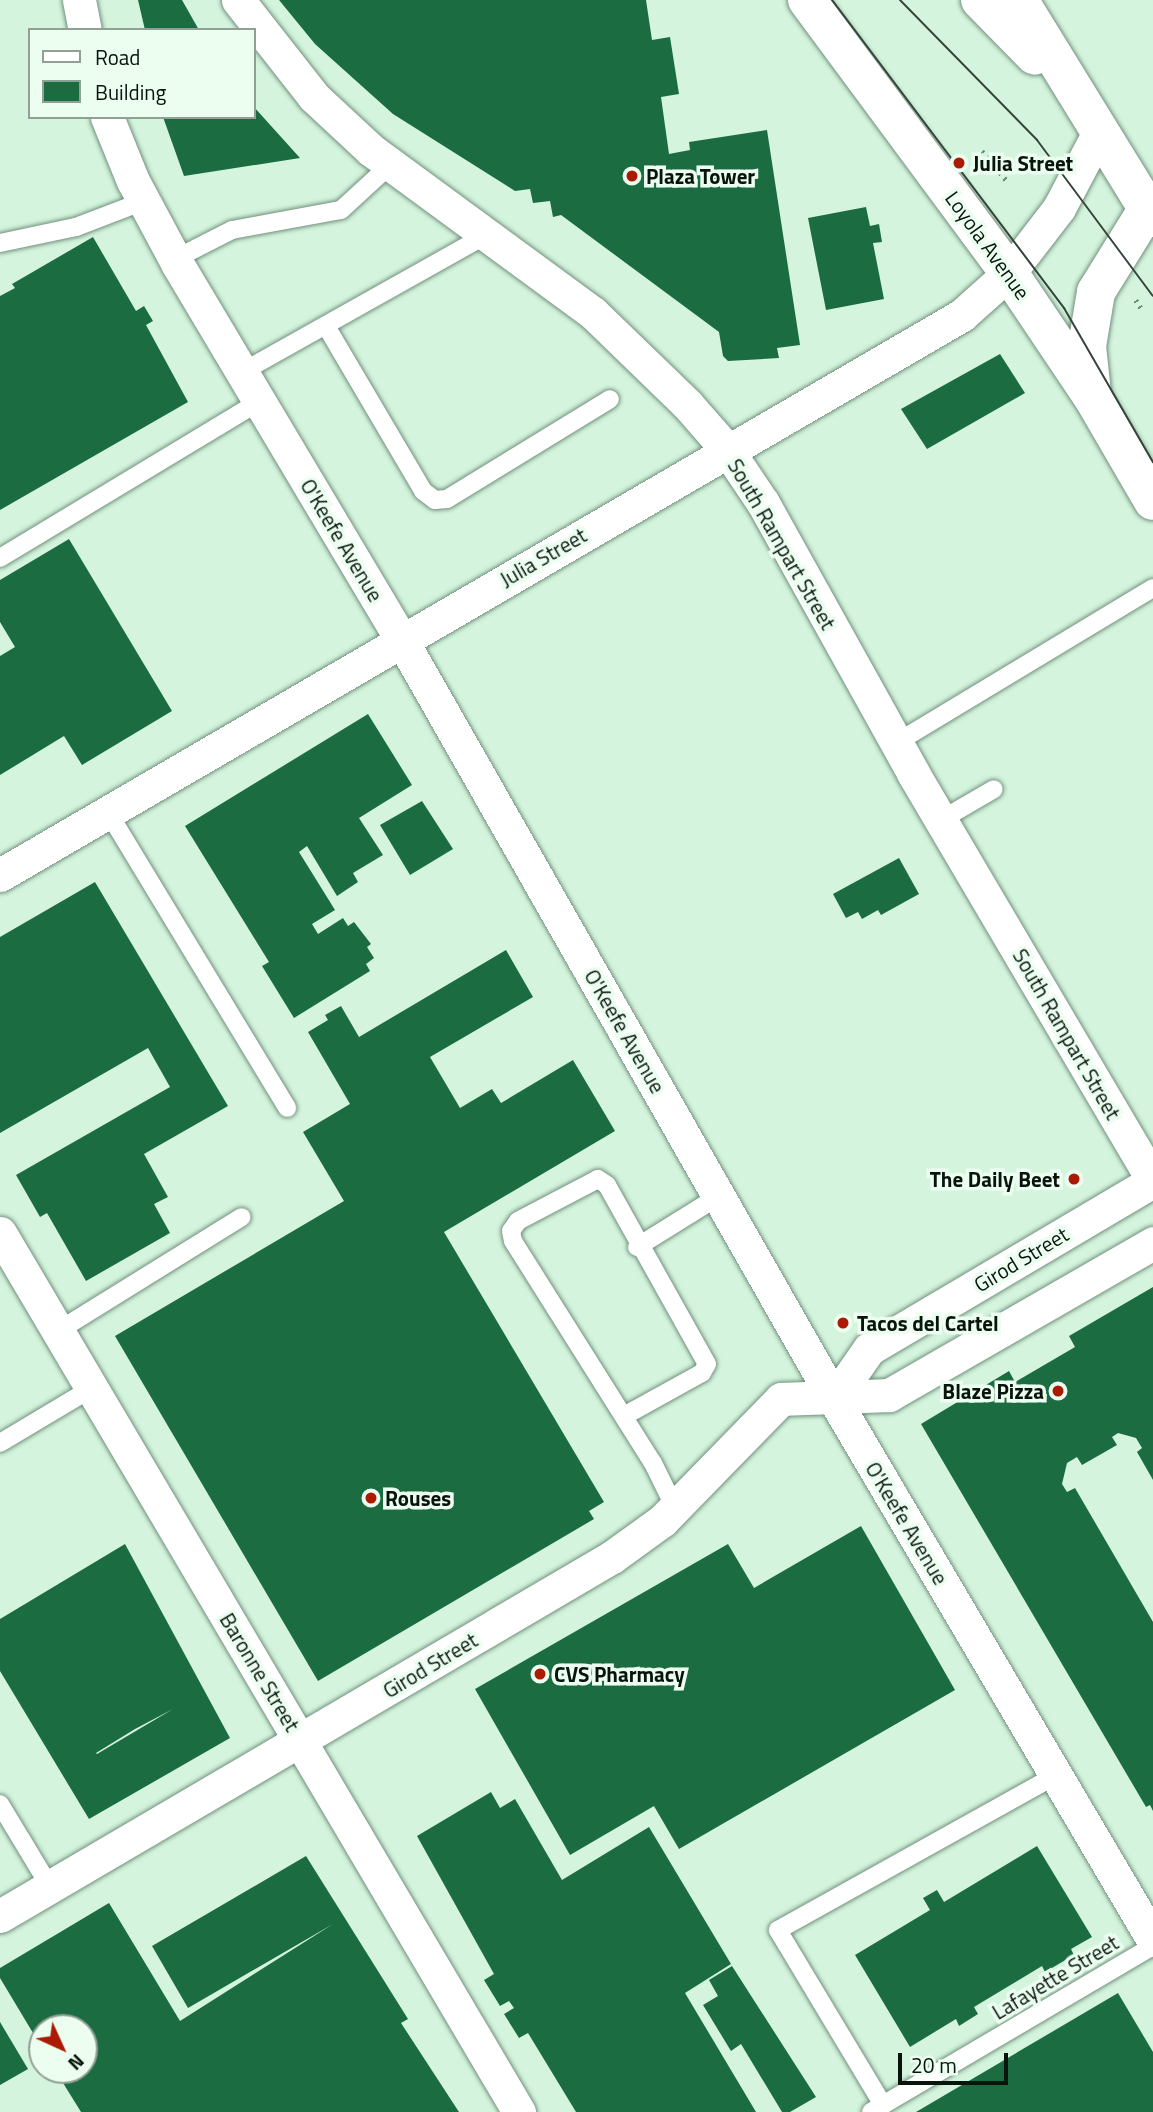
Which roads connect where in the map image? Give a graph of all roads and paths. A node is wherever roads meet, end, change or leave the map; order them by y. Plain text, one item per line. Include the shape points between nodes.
1 (79, 0) edge
2 (237, 0) edge
3 (807, 0) edge
4 (980, 0) edge
5 (1019, 0) edge
6 (85, 28) edge
7 (1073, 95) junction
8 (108, 119) edge
9 (1098, 134) junction
10 (982, 151) dead end
11 (390, 165) junction
12 (1006, 180) dead end
13 (144, 201) junction
14 (1151, 210) edge
15 (488, 234) junction
16 (0, 243) edge
17 (175, 259) junction
18 (1009, 273) junction
19 (1136, 300) dead end
20 (1143, 311) dead end
21 (326, 326) junction
22 (242, 372) junction
23 (1093, 398) junction
24 (610, 399) dead end
25 (260, 401) junction
26 (728, 451) junction
27 (1153, 501) edge
28 (0, 558) edge
29 (1153, 588) edge
30 (401, 639) junction
31 (896, 743) junction
32 (994, 789) dead end
33 (108, 812) junction
34 (941, 820) junction
35 (0, 876) edge
36 (287, 1108) dead end
37 (1153, 1181) edge
38 (719, 1196) junction
39 (242, 1217) dead end
40 (0, 1233) edge
41 (1153, 1243) edge
42 (638, 1247) junction
43 (58, 1331) junction
44 (92, 1388) junction
45 (834, 1399) junction
46 (624, 1416) junction
47 (0, 1444) edge
48 (676, 1508) junction
49 (302, 1741) junction
50 (1056, 1775) junction
51 (0, 1804) edge
52 (50, 1887) junction
53 (0, 1916) edge
54 (1153, 1940) edge
55 (1153, 1946) edge
56 (877, 2108) edge
57 (519, 2112) edge

1 - 6 street
2 - 11 street, South Rampart Street via 314,97
3 - 18 main road, Loyola Avenue
4 - 7 main road
5 - 7 main road
7 - 9 main road
8 - 13 street, O'Keefe Avenue
9 - 14 main road
9 - 18 street, Julia Street via 1074,186
10 - 12 path
11 - 15 street, South Rampart Street
11 - 17 lane via 341,210 232,230
13 - 16 lane via 76,227
13 - 17 street, O'Keefe Avenue
14 - 23 main road via 1096,292 1087,346
15 - 21 lane
15 - 26 street, South Rampart Street via 593,313 687,404
17 - 22 street, O'Keefe Avenue
18 - 23 main road, Loyola Avenue
18 - 26 street, Julia Street via 962,315
19 - 20 path
21 - 22 lane
21 - 24 lane via 423,491 435,500 447,499
22 - 25 street, O'Keefe Avenue
23 - 27 main road, Loyola Avenue
25 - 28 lane
25 - 30 street, O'Keefe Avenue
26 - 30 street, Julia Street
26 - 31 street, South Rampart Street via 763,503
29 - 31 lane
30 - 33 street, Julia Street
30 - 38 street, O'Keefe Avenue
31 - 34 street, South Rampart Street
32 - 34 lane
33 - 35 street, Julia Street
33 - 36 lane
34 - 37 street, South Rampart Street
37 - 45 street, Girod Street via 869,1349
38 - 42 lane
38 - 45 street, O'Keefe Avenue
39 - 43 lane
40 - 43 street, Baronne Street
41 - 45 street, Girod Street via 888,1395
42 - 46 lane via 707,1364 702,1373
42 - 46 lane via 607,1185 598,1179 518,1221 511,1231 513,1241
43 - 44 street, Baronne Street
44 - 47 lane
44 - 49 street, Baronne Street
45 - 48 street, Girod Street via 781,1399
45 - 50 street, O'Keefe Avenue
46 - 48 lane
48 - 49 street, Girod Street via 612,1557
49 - 52 street, Girod Street
49 - 57 street, Baronne Street
50 - 54 street, O'Keefe Avenue
50 - 56 lane via 778,1930
51 - 52 lane
52 - 53 street, Girod Street
55 - 56 lane, Lafayette Street

